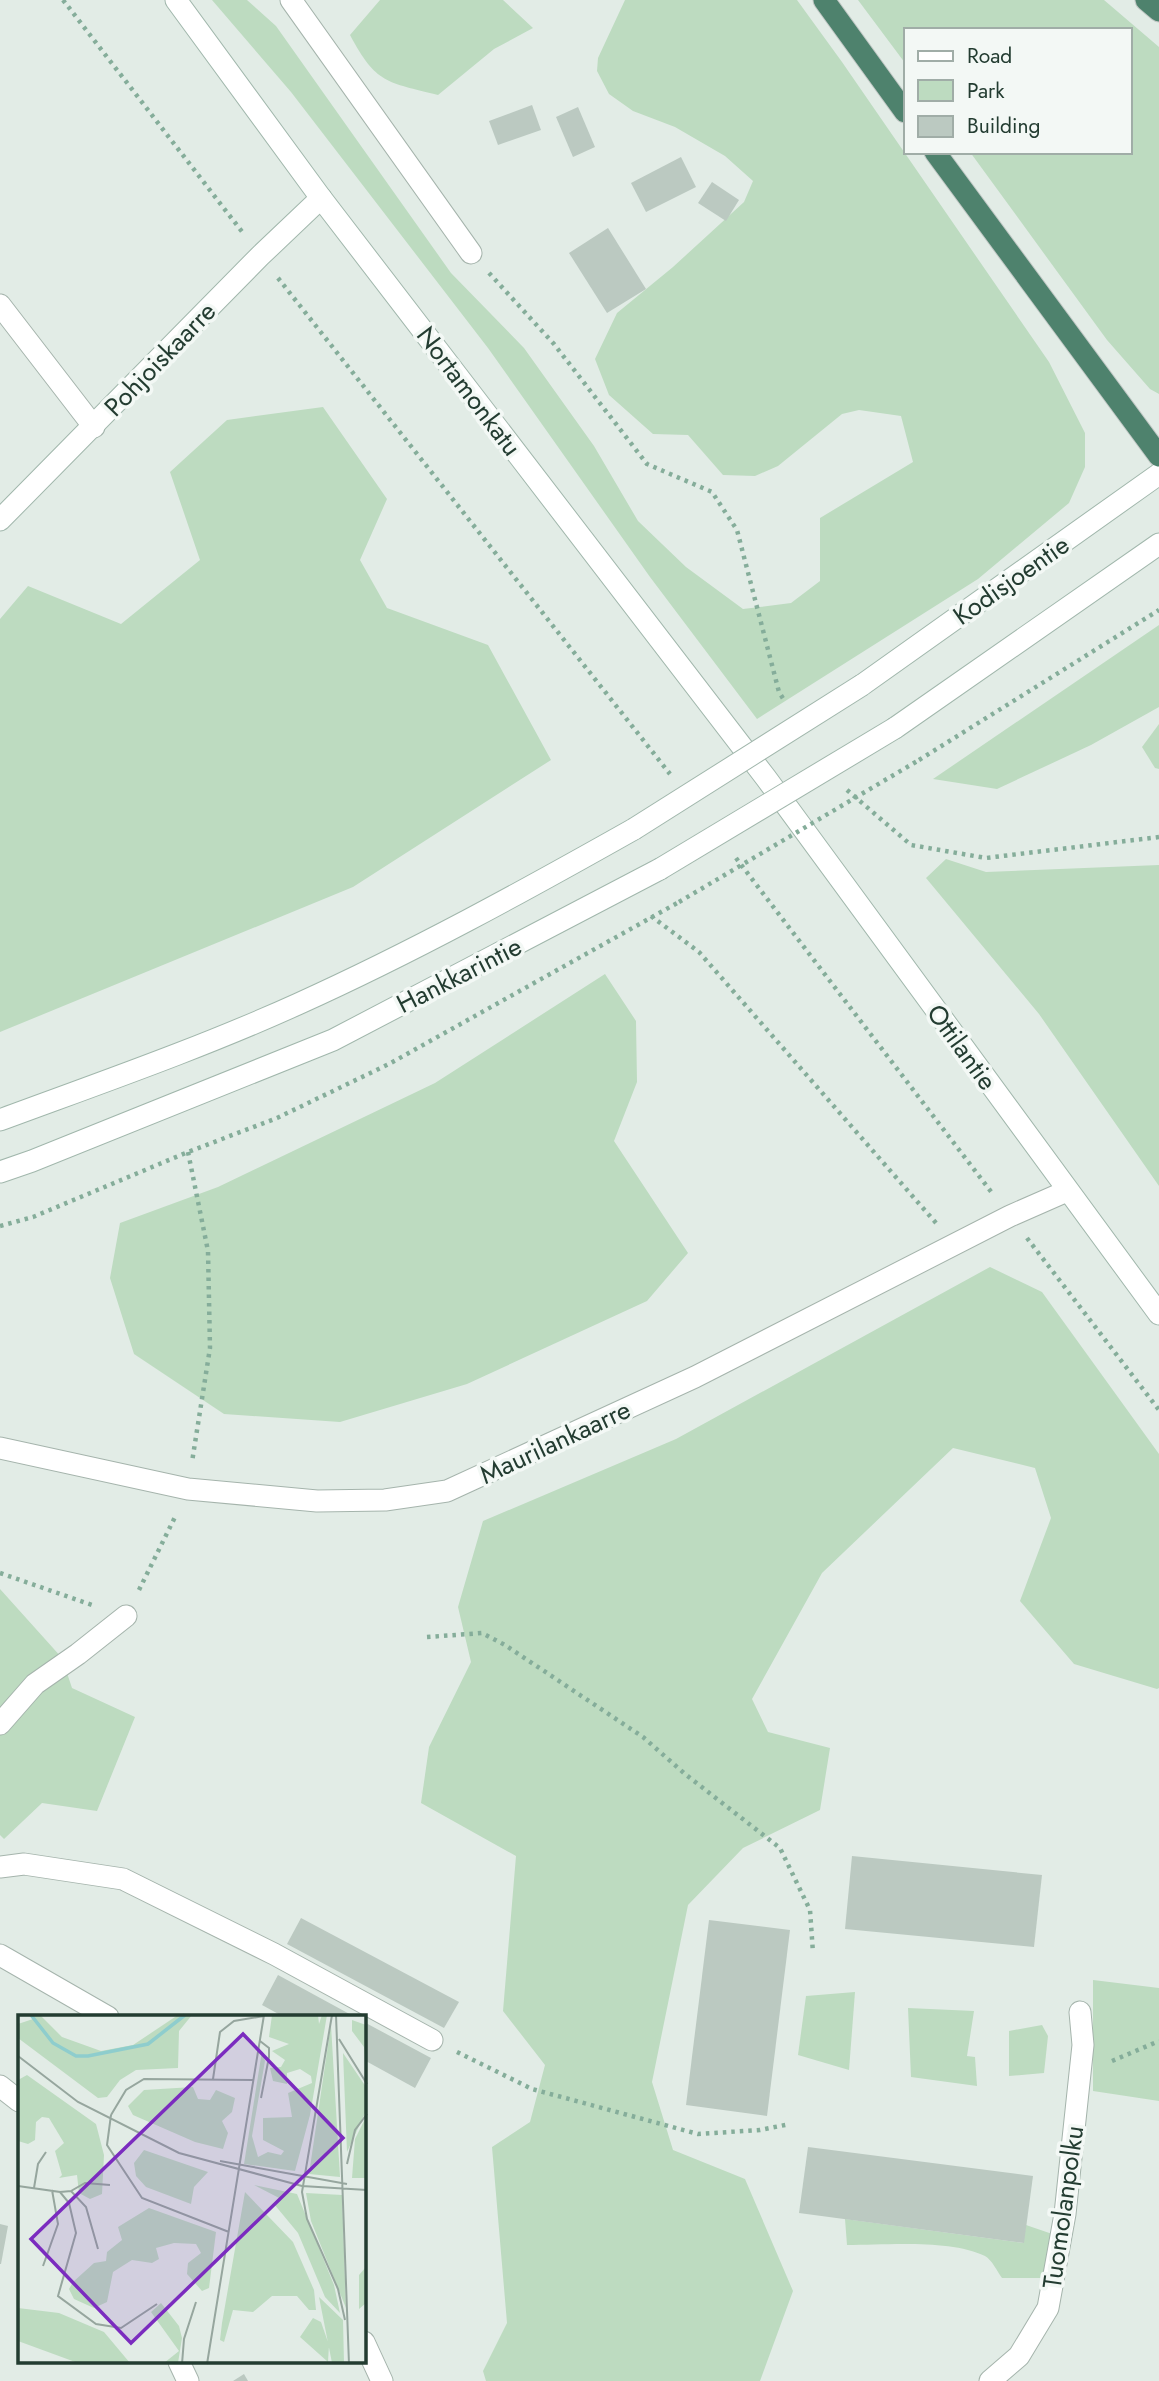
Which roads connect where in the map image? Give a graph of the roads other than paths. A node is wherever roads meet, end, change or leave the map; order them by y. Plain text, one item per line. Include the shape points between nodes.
1 (176, 0) edge
2 (291, 0) edge
3 (824, 0) edge
4 (1146, 0) edge
5 (1159, 11) edge
6 (904, 110) edge
7 (936, 154) edge
8 (321, 198) junction
9 (471, 253) road end
10 (0, 305) edge
11 (94, 426) junction
12 (1159, 456) edge
13 (1159, 474) edge
14 (0, 520) edge
15 (1159, 544) edge
16 (862, 685) joint
17 (895, 728) joint
18 (766, 778) joint
19 (0, 1120) edge
20 (0, 1172) edge
21 (1067, 1191) junction
22 (1159, 1314) edge
23 (0, 1448) edge
24 (126, 1616) road end
25 (0, 1724) edge
26 (0, 1867) edge
27 (0, 1955) edge
28 (1080, 2012) dead end
29 (105, 2015) edge
30 (432, 2040) road end
31 (0, 2086) edge
32 (18, 2100) edge
33 (366, 2346) edge
34 (180, 2364) edge
35 (188, 2381) edge
36 (382, 2381) edge
37 (990, 2381) edge

1 - 8 main road, Nortamonkatu
2 - 9 main road
3 - 6 highway
4 - 5 highway
7 - 12 highway
8 - 11 main road, Pohjoiskaarre
8 - 18 main road, Nortamonkatu
10 - 11 main road
11 - 14 main road, Pohjoiskaarre
13 - 16 main road, Kodisjoentie
15 - 17 main road, Kodisjoentie
16 - 19 main road, Hankkarintie, bridge via 634,829 514,896 298,1004
17 - 20 main road, Hankkarintie, bridge via 660,870 333,1040
18 - 21 main road, Ottilantie
21 - 22 main road, Ottilantie
21 - 23 main road, Maurilankaarre via 695,1377 447,1491 385,1500 317,1501 188,1489
24 - 25 main road via 35,1684
26 - 30 main road via 24,1864 123,1879
27 - 29 main road
28 - 37 main road, Tuomolanpolku via 1083,2045 1065,2214 1048,2308 1019,2356
31 - 32 main road
33 - 36 main road
34 - 35 main road

